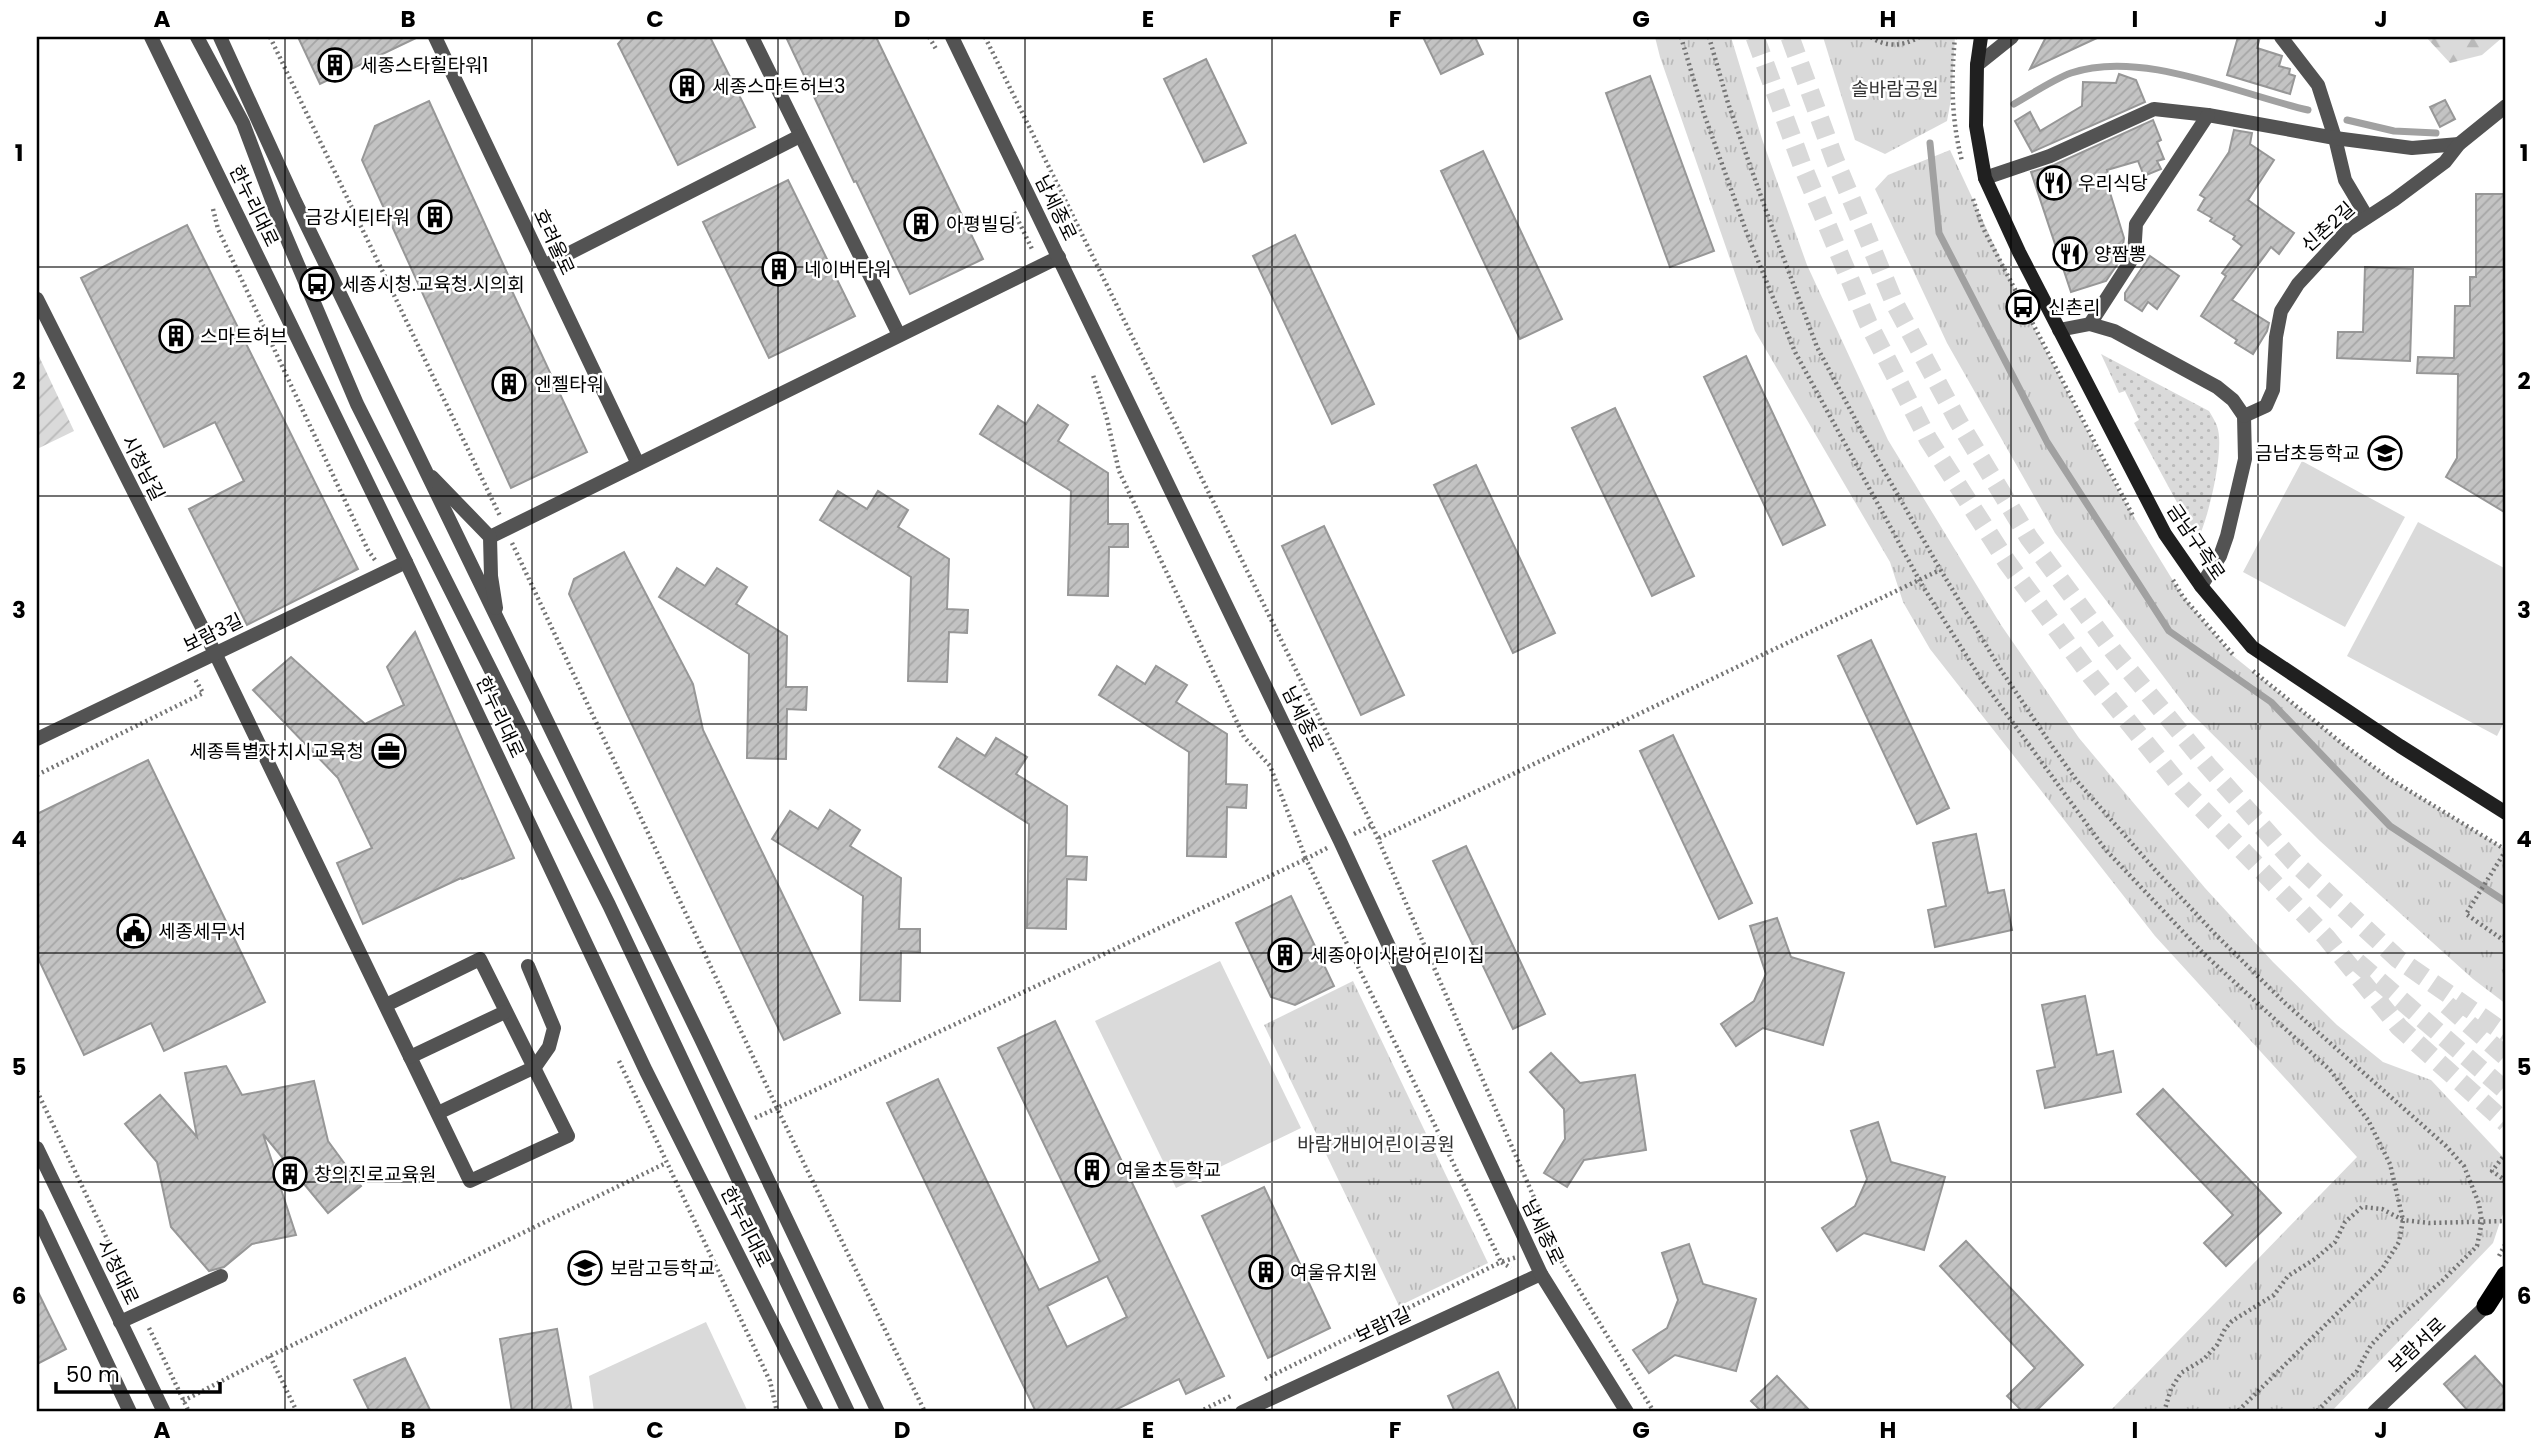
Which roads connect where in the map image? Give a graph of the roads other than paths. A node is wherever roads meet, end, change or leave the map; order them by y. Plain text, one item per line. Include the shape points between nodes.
1 (151, 37) edge
2 (197, 37) edge
3 (220, 37) edge
4 (435, 37) edge
5 (752, 37) edge
6 (952, 37) edge
7 (1981, 37) edge
8 (2012, 37) edge
9 (2281, 37) edge
10 (1977, 65) junction
11 (2506, 106) edge
12 (2208, 115) junction
13 (800, 136) junction
14 (2335, 138) junction
15 (2459, 144) junction
16 (1985, 178) junction
17 (2367, 217) junction
18 (1059, 257) junction
19 (544, 266) junction
20 (37, 299) edge
21 (2090, 324) junction
22 (2059, 330) junction
23 (900, 335) junction
24 (2244, 416) junction
25 (638, 464) junction
26 (423, 467) junction
27 (490, 537) junction
28 (406, 562) junction
29 (2201, 586) junction
30 (499, 623) junction
31 (215, 653) junction
32 (37, 739) edge
33 (2506, 813) edge
34 (528, 966) dead end
35 (386, 1005) junction
36 (505, 1012) junction
37 (410, 1057) junction
38 (535, 1067) junction
39 (438, 1113) junction
40 (37, 1148) edge
41 (37, 1215) edge
42 (2501, 1268) edge
43 (222, 1276) dead end
44 (1535, 1276) junction
45 (2506, 1288) edge
46 (2487, 1306) junction
47 (120, 1322) junction
48 (130, 1412) edge
49 (164, 1412) edge
50 (817, 1412) edge
51 (848, 1412) edge
52 (878, 1412) edge
53 (1242, 1412) edge
54 (1627, 1412) edge
55 (2374, 1412) edge

1 - 28 street, 한누리대로
2 - 51 street via 243,123 357,404 609,905
3 - 26 street, 한누리대로
4 - 19 street, 호려울로
5 - 13 street
6 - 18 street, 남세종로
7 - 10 main road, 금남구즉로
8 - 10 street
9 - 14 street via 2318,85
10 - 16 main road, 금남구즉로 via 1976,126
11 - 15 street, 신촌2길
12 - 14 street
12 - 16 street via 2154,109 2050,156
12 - 21 street via 2136,224 2134,256
13 - 19 street
13 - 23 street
14 - 15 street via 2412,148
14 - 17 street via 2345,180
15 - 17 street, 신촌2길 via 2445,162
16 - 22 main road, 금남구즉로
17 - 24 street, 신촌2길 via 2322,255 2281,311 2273,390 2266,406
18 - 23 street
18 - 44 street, 남세종로 via 1346,853
19 - 25 street, 호려울로
20 - 31 street, 시청남길
21 - 22 street
21 - 24 street via 2114,331 2217,387 2234,400
22 - 29 main road, 금남구즉로 via 2165,534
23 - 25 street
24 - 29 street via 2245,459 2227,536
25 - 27 street
26 - 27 street
26 - 30 street, 한누리대로
27 - 30 street
28 - 31 street, 보람3길
28 - 50 street, 한누리대로 via 646,1071
29 - 33 main road, 금남구즉로 via 2252,647
30 - 52 street, 한누리대로
31 - 32 street, 보람3길
31 - 35 street, 시청남길
34 - 38 street via 554,1028 549,1047
35 - 36 street via 480,959
35 - 37 street, 시청남길
36 - 37 street
36 - 38 street
37 - 39 street, 시청남길
38 - 39 street
38 - 39 street, 시청남길 via 568,1136 470,1181
40 - 47 street, 시청대로
41 - 48 street
42 - 46 highway
43 - 47 street
44 - 53 street, 보람1길
44 - 54 street, 남세종로
45 - 46 highway
46 - 55 street, 보람서로
47 - 49 street, 시청대로

